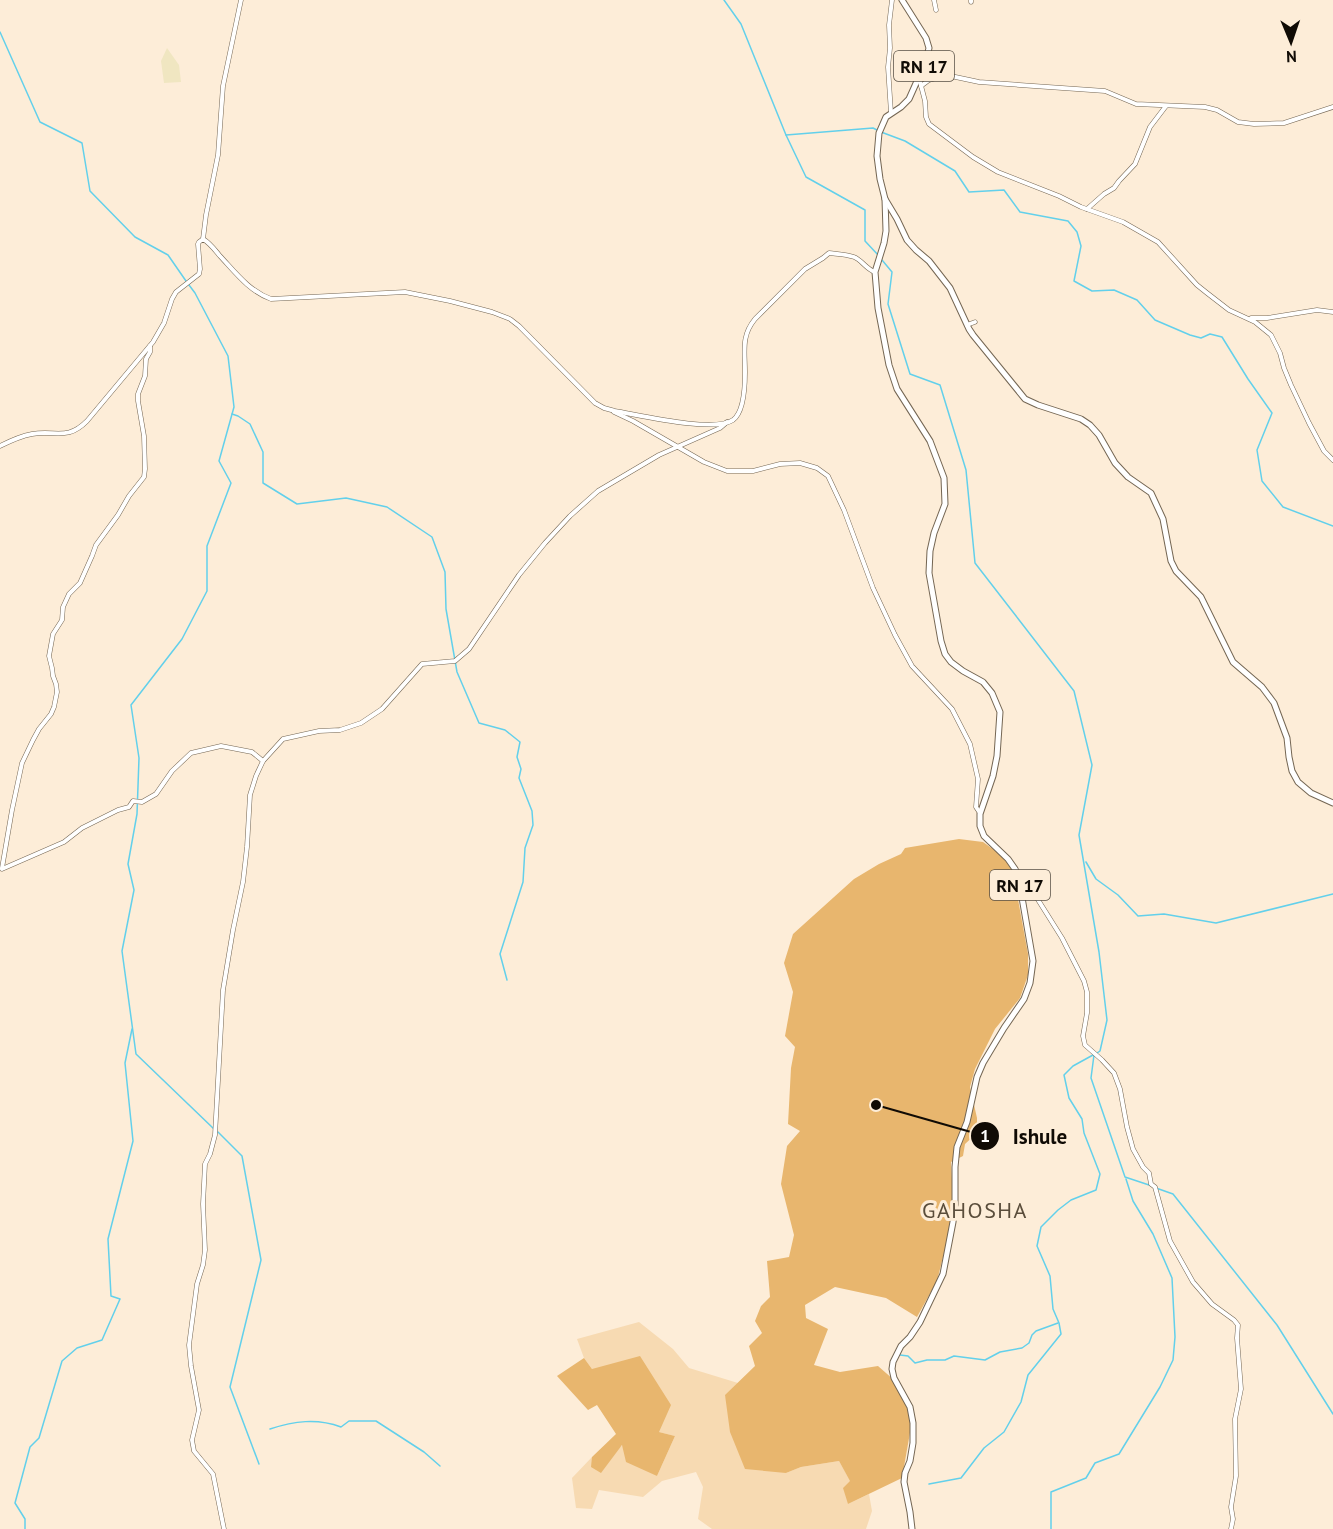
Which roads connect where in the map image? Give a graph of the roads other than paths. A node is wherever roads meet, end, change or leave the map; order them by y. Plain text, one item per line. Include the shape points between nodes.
1 (241, 0) edge
2 (892, 0) edge
3 (902, 0) edge
4 (933, 0) edge
5 (936, 10) dead end
6 (919, 77) junction
7 (921, 86) junction
8 (1166, 106) junction
9 (1333, 107) edge
10 (891, 114) junction
11 (885, 199) junction
12 (1087, 209) junction
13 (203, 239) junction
14 (875, 272) junction
15 (942, 277) junction
16 (935, 280) dead end
17 (1333, 312) edge
18 (1298, 314) junction
19 (1250, 318) junction
20 (1300, 320) dead end
21 (975, 322) dead end
22 (967, 325) junction
23 (150, 346) junction
24 (604, 408) junction
25 (727, 422) junction
26 (0, 446) edge
27 (679, 447) junction
28 (1333, 460) edge
29 (263, 761) junction
30 (1333, 803) edge
31 (980, 814) junction
32 (1, 869) edge
33 (1015, 869) junction
34 (224, 1529) edge
35 (912, 1529) edge
36 (1231, 1529) edge

1 - 13 street via 223,86 218,155
2 - 10 street via 888,67
3 - 6 main road, RN 17 via 929,48
4 - 5 street
6 - 7 street
6 - 10 main road, RN 17 via 909,99
7 - 8 street via 946,75 979,82 1105,91 1136,105
7 - 12 street via 927,121 944,136 986,165
8 - 9 street via 1205,107 1238,122 1260,124 1284,123
8 - 12 street via 1149,127 1135,164 1114,188
10 - 11 main road, RN 17 via 879,133 880,179
11 - 14 main road, RN 17 via 886,231
11 - 15 main road via 907,240
12 - 19 street via 1123,222 1158,242 1197,285 1229,310
13 - 23 street via 198,244 199,273 176,292
13 - 24 street via 247,285 271,299 405,292 510,319 591,400
14 - 25 street via 854,257 829,253 805,269 755,319 745,340 741,408 734,420
14 - 31 main road, RN 17 via 878,308 893,379 930,441 944,478 945,504 930,551 940,641 951,662 983,682 999,712 997,756
15 - 16 street
15 - 22 main road
17 - 18 street
18 - 19 street
18 - 20 street
19 - 28 street via 1274,340 1299,402 1324,451
21 - 22 street
22 - 30 main road via 1025,399 1081,418 1099,435 1128,477 1151,493 1163,519 1176,571 1201,597 1233,662 1274,703 1298,782
23 - 26 street via 80,428 66,434 33,434
23 - 32 street via 138,394 144,477 96,545 53,634 49,656 57,692 54,706 22,763
24 - 25 street via 698,425
24 - 27 street
25 - 27 street
27 - 29 street via 598,491 570,516 519,574 470,649 455,661 422,664 382,709 361,723 283,739
27 - 31 street via 727,471 800,463 817,468 828,477 895,635 912,666 952,709 970,744 978,778 975,798
29 - 32 street via 252,752 221,746 191,753 156,794 142,802 133,801 129,807 82,828 64,842
29 - 34 street via 250,795 243,882 223,990 215,1135 205,1164 205,1250 189,1345 199,1410 192,1440 194,1451 213,1474
31 - 33 main road, RN 17 via 984,836
33 - 35 main road, RN 17 via 1033,961 1030,983 976,1077 967,1122 957,1147 953,1222 943,1274 920,1322 893,1362 894,1378 910,1407 913,1423 913,1443 904,1482
33 - 36 street via 1062,938 1084,981 1084,1041 1108,1065 1117,1081 1133,1149 1155,1187 1170,1240 1193,1282 1238,1325 1241,1389 1235,1419 1236,1476

